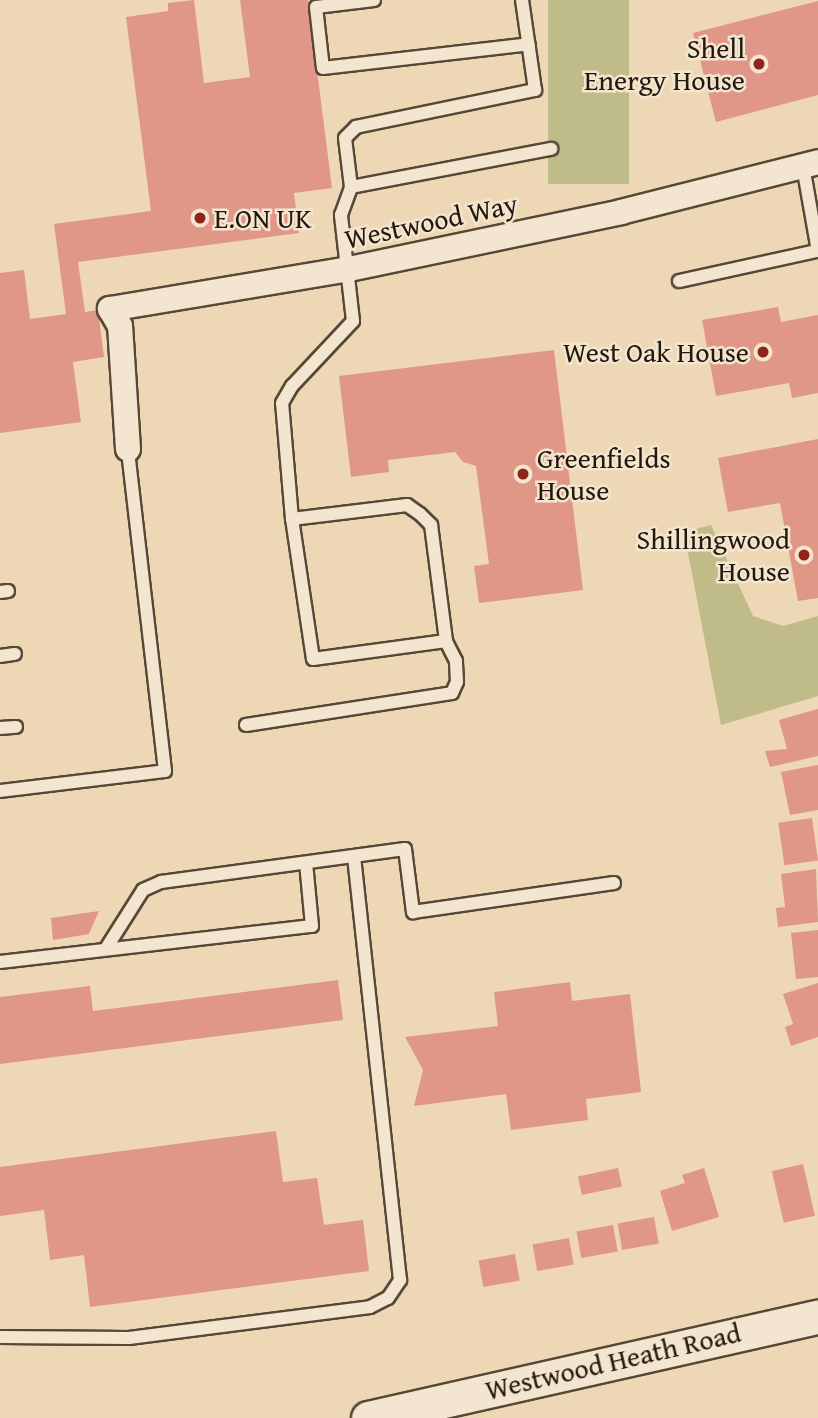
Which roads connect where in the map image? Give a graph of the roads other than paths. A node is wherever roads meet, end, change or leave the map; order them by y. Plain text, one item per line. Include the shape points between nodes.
1 (374, 0) edge
2 (523, 0) edge
3 (315, 3) edge
4 (529, 44) junction
5 (551, 149) dead end
6 (811, 164) edge
7 (351, 187) junction
8 (817, 251) edge
9 (349, 269) junction
10 (679, 281) dead end
11 (128, 449) joint
12 (292, 519) junction
13 (446, 641) junction
14 (15, 654) dead end
15 (0, 656) edge
16 (246, 725) dead end
17 (16, 727) dead end
18 (0, 728) edge
19 (0, 792) edge
20 (354, 857) junction
21 (306, 863) junction
22 (614, 883) dead end
23 (107, 947) junction
24 (0, 962) edge
25 (818, 1317) edge
26 (0, 1337) edge
27 (368, 1418) edge

1 - 3 lane
2 - 4 lane
3 - 4 lane via 323,68
4 - 7 lane via 536,90 356,127 345,138
5 - 7 lane
6 - 8 lane
6 - 9 street, Westwood Way via 621,212
7 - 9 lane via 341,215
8 - 10 lane
9 - 11 street, Westwood Way via 110,309 120,326
9 - 12 lane via 353,321 292,386 282,403
11 - 19 lane via 165,771
12 - 13 lane via 407,505 420,514 431,525
12 - 13 lane via 313,659
13 - 16 lane via 456,661 457,682 452,693
14 - 15 lane
17 - 18 lane
20 - 21 lane
20 - 22 lane via 405,849 413,912
20 - 26 lane via 400,1280 388,1298 370,1307 129,1338
21 - 23 lane via 161,881 143,890
21 - 23 lane via 312,926
23 - 24 lane
25 - 27 street, Westwood Heath Road

